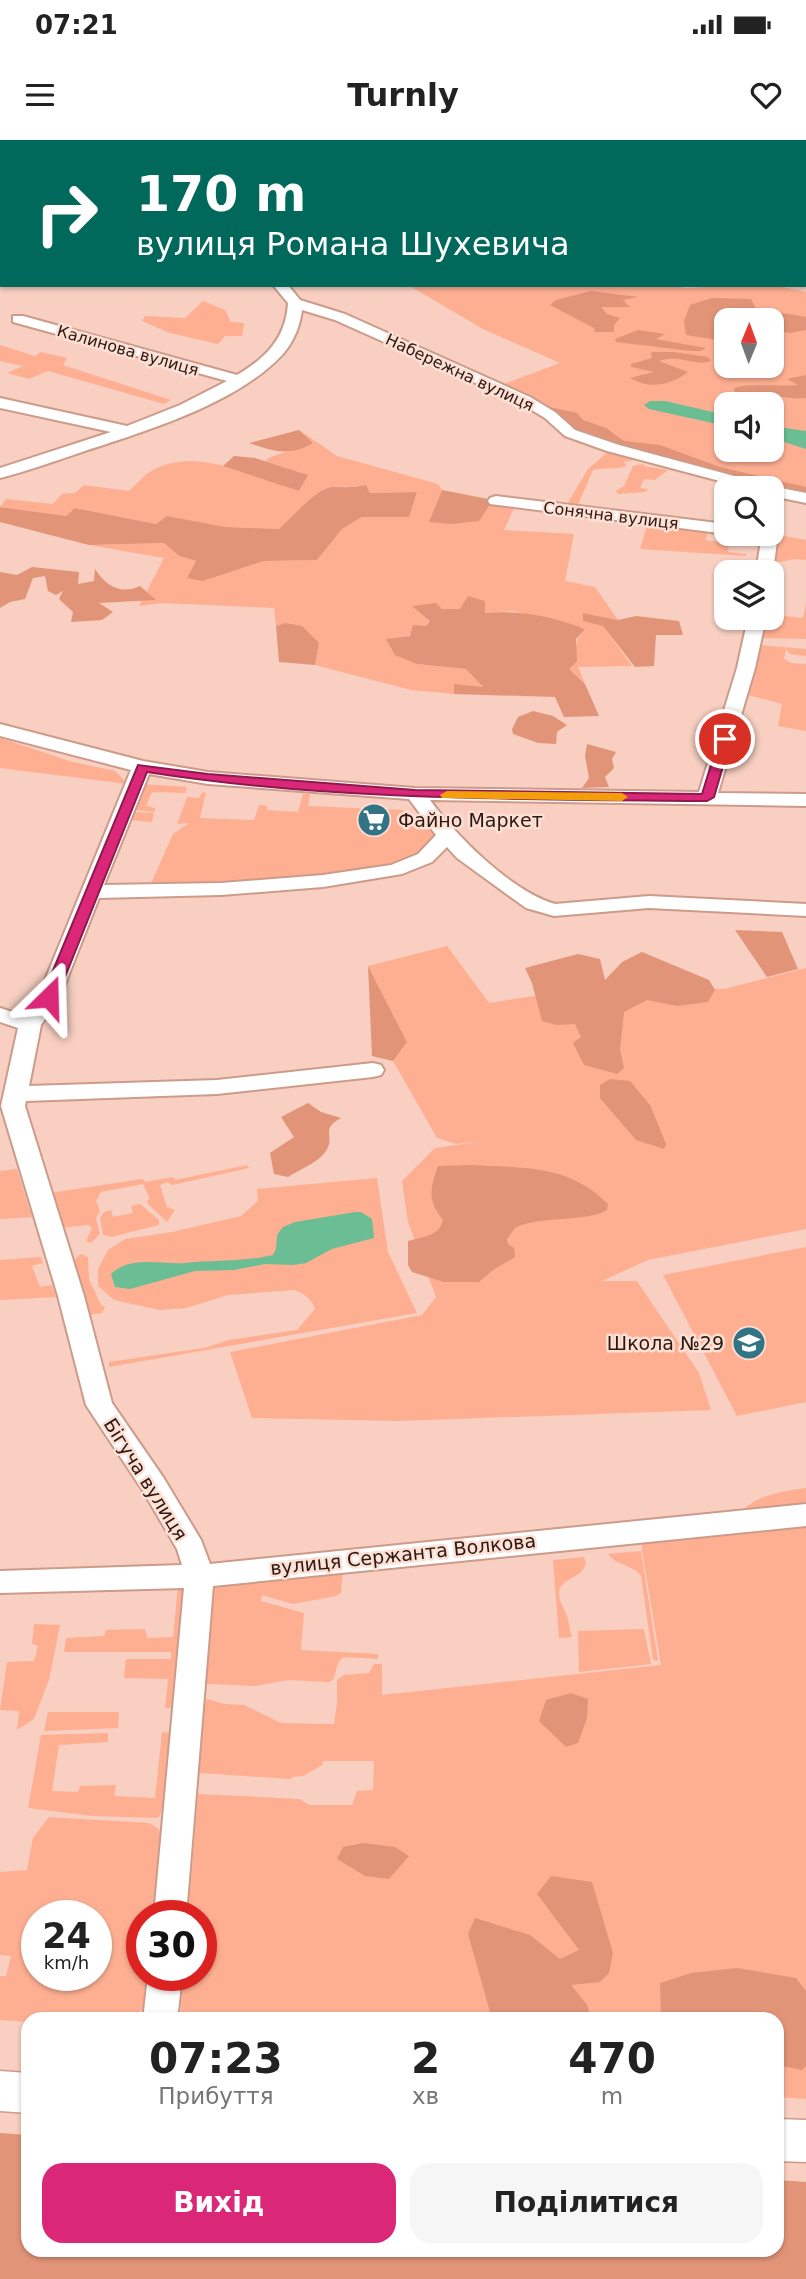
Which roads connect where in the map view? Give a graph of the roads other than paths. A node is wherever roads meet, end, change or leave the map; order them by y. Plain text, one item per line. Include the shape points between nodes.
1 (282, 287) edge
2 (295, 303) junction
3 (336, 316) junction
4 (18, 319) dead end
5 (294, 321) junction
6 (238, 380) junction
7 (0, 403) edge
8 (125, 430) junction
9 (0, 474) edge
10 (720, 476) edge
11 (806, 498) edge
12 (496, 501) dead end
13 (784, 511) edge
14 (714, 528) edge
15 (754, 630) edge
16 (0, 730) edge
17 (142, 767) junction
18 (415, 794) junction
19 (707, 797) junction
20 (806, 800) edge
21 (447, 835) junction
22 (92, 892) junction
23 (806, 910) edge
24 (0, 1015) edge
25 (30, 1025) junction
26 (373, 1070) dead end
27 (10, 1102) edge
28 (806, 1515) edge
29 (199, 1576) junction
30 (0, 1582) edge
31 (171, 1900) edge
32 (163, 1991) edge
33 (161, 2012) edge
34 (0, 2091) edge
35 (21, 2092) edge
36 (784, 2140) edge
37 (806, 2141) edge

1 - 2 street
2 - 3 street, Набережна вулиця
2 - 5 street
3 - 5 street
3 - 10 street, Набережна вулиця via 525,400 570,433
4 - 6 street, Калинова вулиця
5 - 6 street via 279,349
6 - 8 street via 190,406
7 - 8 street
8 - 9 street
11 - 13 street
12 - 14 street, Сонячна вулиця
15 - 19 street
16 - 17 street
17 - 18 street via 208,778
17 - 22 street, Бігуча вулиця
18 - 19 street
18 - 21 street
19 - 20 street
21 - 22 street via 425,858 395,870 221,889
21 - 23 street via 483,869 543,908 649,902
22 - 25 street, Бігуча вулиця via 49,997
24 - 25 street
25 - 27 street, Бігуча вулиця
26 - 27 street
27 - 29 street, Бігуча вулиця via 71,1296 99,1405 191,1548
28 - 29 street, вулиця Сержанта Волкова
29 - 30 street, вулиця Сержанта Волкова
29 - 31 street, Бігуча вулиця
32 - 33 street
34 - 35 main road
36 - 37 main road

